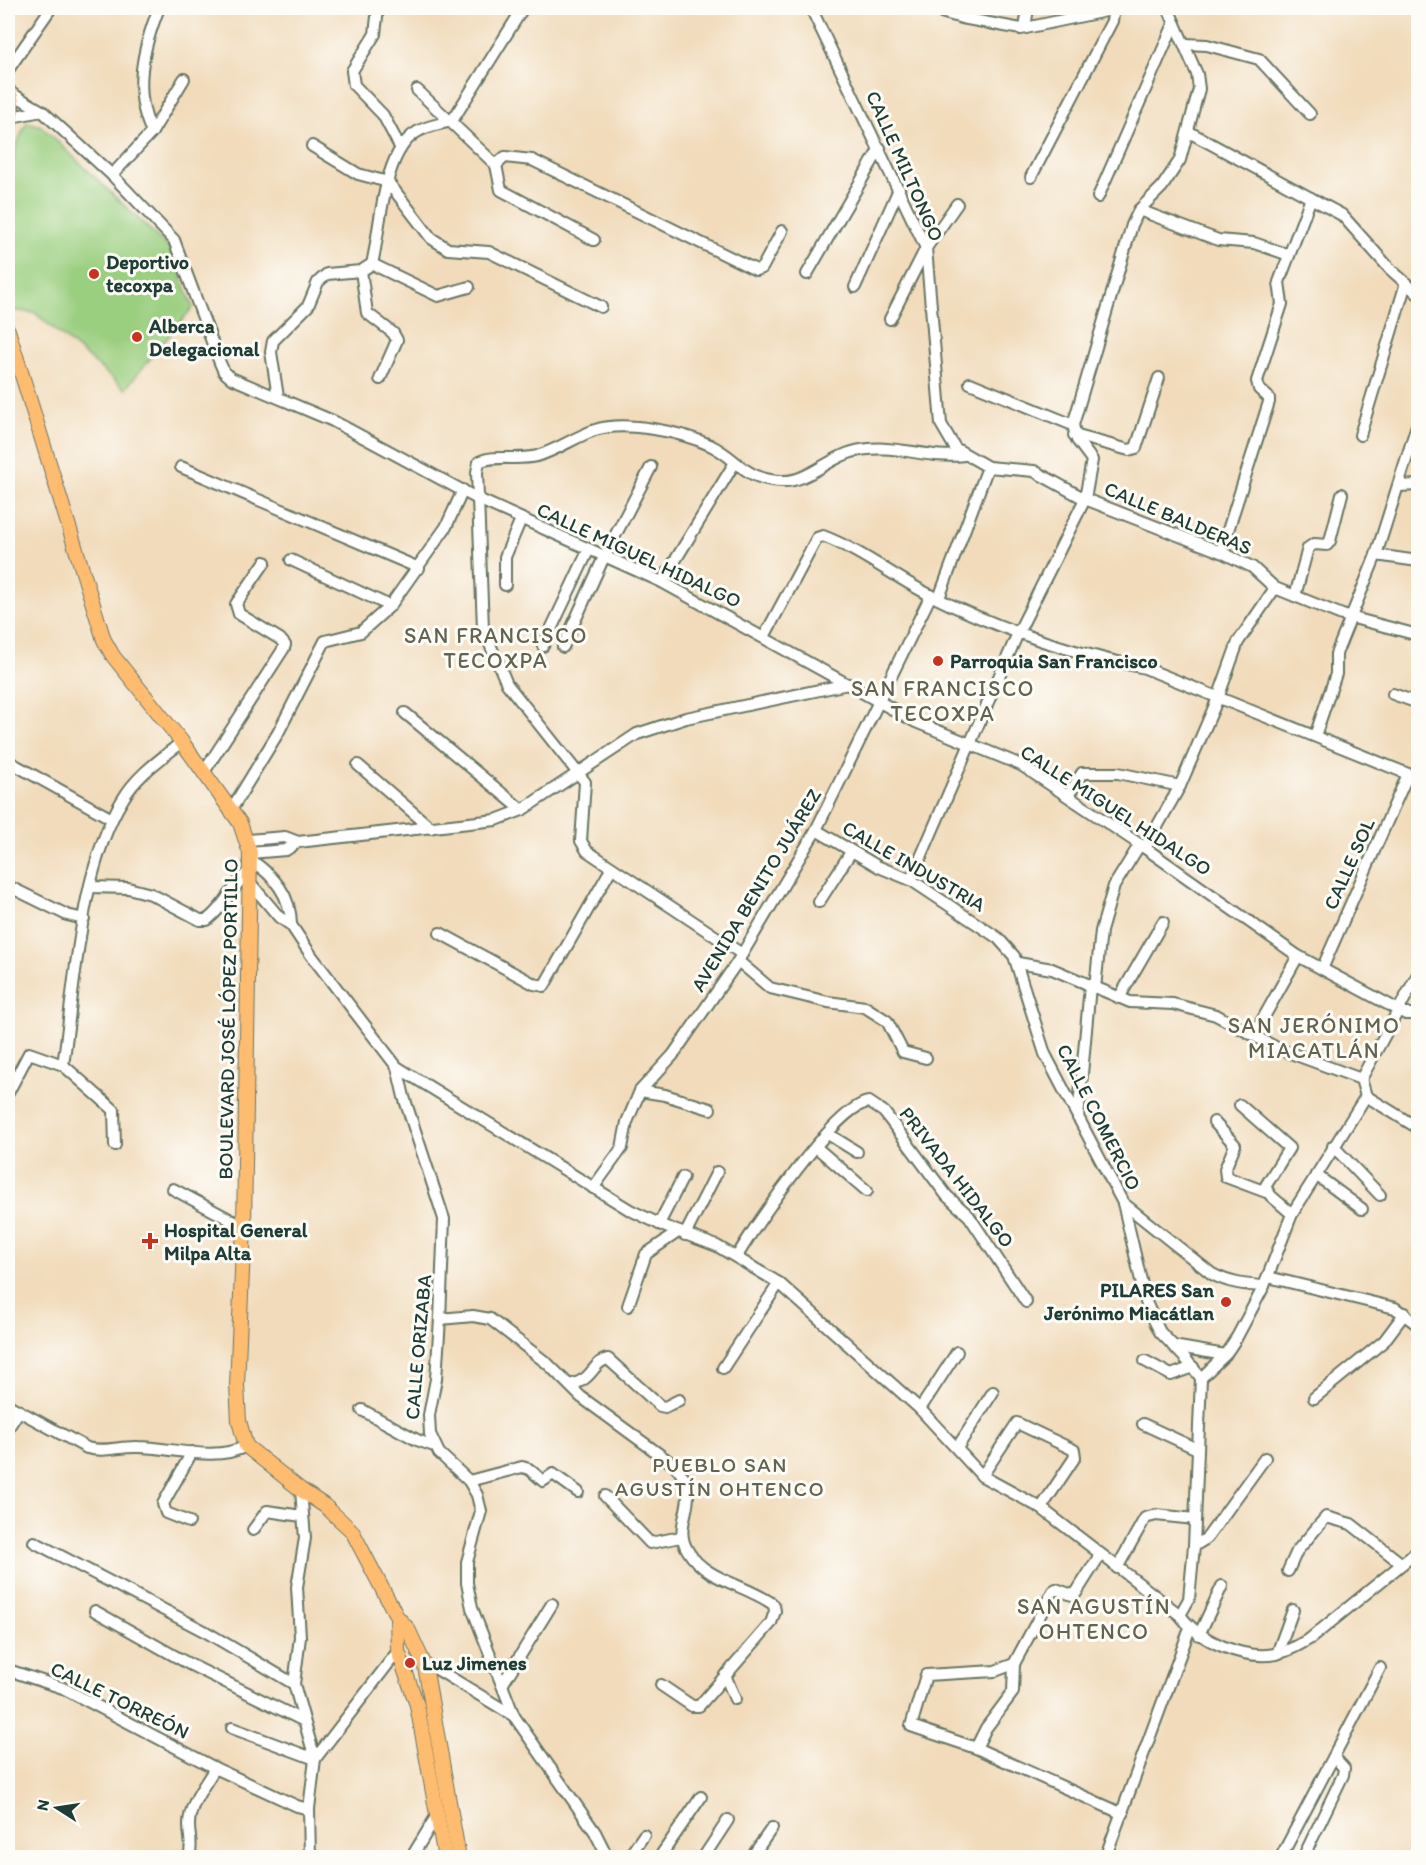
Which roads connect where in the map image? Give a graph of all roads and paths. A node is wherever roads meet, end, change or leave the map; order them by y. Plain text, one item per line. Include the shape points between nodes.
1 (51, 8) edge
2 (159, 8) edge
3 (378, 8) edge
4 (523, 8) edge
5 (811, 8) edge
6 (927, 8) edge
7 (1028, 8) edge
8 (1117, 8) edge
9 (1168, 8) edge
10 (1174, 24) junction
11 (1025, 28) junction
12 (1185, 44) junction
13 (8, 70) edge
14 (184, 79) dead end
15 (417, 90) dead end
16 (9, 92) edge
17 (42, 111) junction
18 (1310, 114) dead end
19 (11, 117) junction
20 (452, 121) junction
21 (152, 132) junction
22 (1189, 132) junction
23 (8, 134) edge
24 (312, 146) dead end
25 (400, 147) junction
26 (880, 148) junction
27 (496, 165) junction
28 (112, 175) junction
29 (1031, 177) dead end
30 (388, 182) junction
31 (899, 189) junction
32 (1098, 197) dead end
33 (1311, 198) junction
34 (957, 204) dead end
35 (1139, 210) junction
36 (782, 231) dead end
37 (594, 240) dead end
38 (926, 248) junction
39 (1289, 255) junction
40 (372, 264) junction
41 (361, 271) junction
42 (807, 273) dead end
43 (1406, 284) junction
44 (469, 287) dead end
45 (855, 287) dead end
46 (1419, 294) edge
47 (601, 307) dead end
48 (890, 319) dead end
49 (8, 330) edge
50 (1159, 378) dead end
51 (380, 379) dead end
52 (970, 383) dead end
53 (278, 397) junction
54 (1419, 422) edge
55 (1073, 430) junction
56 (1360, 435) dead end
57 (964, 455) junction
58 (734, 464) junction
59 (181, 467) dead end
60 (651, 467) dead end
61 (988, 467) junction
62 (1419, 484) edge
63 (1400, 486) junction
64 (463, 490) junction
65 (1342, 494) dead end
66 (1085, 499) junction
67 (478, 500) junction
68 (521, 519) junction
69 (589, 549) junction
70 (1221, 552) junction
71 (1376, 555) junction
72 (604, 556) junction
73 (291, 560) dead end
74 (1419, 561) edge
75 (265, 562) dead end
76 (419, 568) junction
77 (662, 582) junction
78 (505, 585) dead end
79 (1275, 588) junction
80 (935, 596) junction
81 (1295, 596) junction
82 (390, 606) junction
83 (1351, 616) junction
84 (1018, 633) junction
85 (1419, 635) edge
86 (764, 637) junction
87 (543, 646) dead end
88 (563, 647) dead end
89 (848, 684) junction
90 (1393, 694) dead end
91 (1218, 698) junction
92 (881, 702) junction
93 (1419, 703) edge
94 (405, 713) dead end
95 (1315, 736) junction
96 (182, 742) junction
97 (970, 744) junction
98 (8, 762) edge
99 (358, 765) dead end
100 (204, 772) junction
101 (579, 773) junction
102 (1413, 776) edge
103 (1180, 786) junction
104 (1068, 796) junction
105 (231, 810) junction
106 (522, 810) junction
107 (112, 819) junction
108 (431, 828) junction
109 (816, 830) junction
110 (1143, 846) junction
111 (851, 852) junction
112 (250, 855) junction
113 (611, 869) junction
114 (910, 880) junction
115 (252, 885) junction
116 (8, 886) edge
117 (90, 887) junction
118 (819, 902) dead end
119 (84, 920) junction
120 (1163, 922) dead end
121 (291, 925) junction
122 (440, 933) dead end
123 (1298, 956) junction
124 (740, 958) junction
125 (1018, 963) junction
126 (1322, 969) junction
127 (1419, 974) edge
128 (1093, 987) junction
129 (1119, 998) junction
130 (1400, 1011) junction
131 (1419, 1014) edge
132 (1255, 1034) junction
133 (926, 1058) dead end
134 (63, 1065) junction
135 (398, 1067) junction
136 (1361, 1079) junction
137 (640, 1091) junction
138 (8, 1093) edge
139 (1366, 1096) junction
140 (1240, 1105) dead end
141 (710, 1109) dead end
142 (1078, 1119) junction
143 (1214, 1122) dead end
144 (1419, 1128) edge
145 (828, 1134) junction
146 (115, 1146) dead end
147 (1333, 1146) junction
148 (817, 1148) junction
149 (857, 1152) dead end
150 (717, 1172) dead end
151 (1316, 1175) junction
152 (683, 1177) dead end
153 (593, 1188) junction
154 (173, 1189) dead end
155 (867, 1191) dead end
156 (1266, 1192) junction
157 (1380, 1196) dead end
158 (1123, 1203) junction
159 (1362, 1209) dead end
160 (1292, 1214) junction
161 (659, 1224) junction
162 (244, 1227) junction
163 (681, 1233) junction
164 (737, 1256) junction
165 (1266, 1281) junction
166 (779, 1283) junction
167 (1026, 1302) dead end
168 (627, 1306) dead end
169 (1405, 1313) junction
170 (440, 1319) junction
171 (1419, 1325) edge
172 (1172, 1346) junction
173 (957, 1352) dead end
174 (1225, 1355) junction
175 (1145, 1361) dead end
176 (1193, 1367) junction
177 (723, 1368) dead end
178 (1201, 1378) junction
179 (570, 1384) junction
180 (993, 1392) dead end
181 (1314, 1398) dead end
182 (679, 1400) dead end
183 (8, 1405) edge
184 (920, 1409) junction
185 (362, 1410) dead end
186 (19, 1411) junction
187 (1143, 1424) dead end
188 (8, 1428) edge
189 (246, 1446) junction
190 (434, 1446) junction
191 (957, 1448) junction
192 (1197, 1449) junction
193 (192, 1452) junction
194 (1265, 1458) dead end
195 (982, 1476) junction
196 (469, 1480) junction
197 (301, 1490) junction
198 (578, 1492) dead end
199 (604, 1496) dead end
200 (1041, 1508) junction
201 (302, 1516) junction
202 (1195, 1519) junction
203 (189, 1521) dead end
204 (253, 1530) dead end
205 (681, 1537) junction
206 (34, 1542) dead end
207 (1194, 1546) junction
208 (1419, 1551) edge
209 (1100, 1555) junction
210 (1402, 1564) junction
211 (1117, 1568) junction
212 (1288, 1570) dead end
213 (1222, 1586) dead end
214 (552, 1604) dead end
215 (1293, 1610) dead end
216 (95, 1611) dead end
217 (1180, 1615) junction
218 (397, 1617) junction
219 (1195, 1631) junction
220 (417, 1645) junction
221 (398, 1651) junction
222 (1277, 1653) junction
223 (1014, 1664) junction
224 (425, 1666) junction
225 (1380, 1668) dead end
226 (8, 1670) edge
227 (405, 1671) junction
228 (725, 1675) junction
229 (294, 1684) junction
230 (502, 1685) junction
231 (661, 1685) dead end
232 (735, 1699) dead end
233 (514, 1716) junction
234 (302, 1720) junction
235 (232, 1728) dead end
236 (976, 1748) junction
237 (1334, 1757) junction
238 (315, 1759) junction
239 (214, 1768) junction
240 (701, 1797) dead end
241 (309, 1809) junction
242 (1123, 1814) junction
243 (437, 1815) junction
244 (728, 1820) dead end
245 (772, 1828) dead end
246 (644, 1834) dead end
247 (189, 1857) edge
248 (310, 1857) edge
249 (411, 1857) edge
250 (445, 1857) edge
251 (458, 1857) edge
252 (608, 1857) edge
253 (628, 1857) edge
254 (659, 1857) edge
255 (703, 1857) edge
256 (751, 1857) edge
257 (1105, 1857) edge
258 (1281, 1857) edge
259 (1303, 1857) edge

1 - 13 street
2 - 21 street via 140,72 143,106
3 - 25 street via 375,34 352,71 354,85 383,115
4 - 20 street
5 - 26 street, CALLE MILTONGO
6 - 11 street
7 - 11 street
8 - 11 street
8 - 29 street
9 - 10 street
10 - 12 street
10 - 32 street
12 - 18 street via 1207,45 1259,59
12 - 22 street via 1199,81
14 - 21 street
15 - 20 street
16 - 17 street, CALLE MIGUEL HIDALGO
16 - 19 main road
17 - 19 street
17 - 28 street, CALLE MIGUEL HIDALGO
19 - 23 main road
20 - 25 street via 417,131
20 - 27 street
21 - 28 street
22 - 33 street
22 - 35 street via 1175,169
24 - 30 street via 358,174
25 - 30 street
26 - 31 street, CALLE MILTONGO
26 - 42 street
27 - 36 street via 505,157 532,160 756,270 762,268
27 - 37 street via 501,190
28 - 53 street, CALLE MIGUEL HIDALGO via 174,240 224,372
30 - 40 street
30 - 47 street via 431,238 448,249 489,252
31 - 38 street, CALLE MILTONGO
31 - 45 street
33 - 39 street
33 - 43 street via 1349,221
34 - 38 street
35 - 39 street via 1218,240 1254,243
35 - 55 street
38 - 48 street
38 - 57 street, CALLE MILTONGO via 941,424 955,448
39 - 70 street via 1279,282 1282,304 1257,381 1269,402
40 - 41 street
40 - 44 street via 438,296
41 - 51 street via 367,313 397,340
41 - 53 street via 327,274 318,282 308,306 273,341
43 - 46 street
43 - 56 street
49 - 96 main road, BOULEVARD JOSÉ LÓPEZ PORTILLO via 104,640
50 - 55 street via 1137,448 1129,450
52 - 55 street
53 - 64 street, CALLE MIGUEL HIDALGO via 333,421
54 - 63 street
55 - 66 street via 1092,460
57 - 58 street via 940,456 883,447 850,452 785,482 759,479
57 - 61 street, CALLE MILTONGO
58 - 67 street via 711,446 673,434 635,426 597,429 538,455 512,460 487,458 479,462
58 - 77 street
59 - 76 street
60 - 72 street
61 - 66 street, CALLE BALDERAS via 1034,471
61 - 80 street, AVENIDA BENITO JUÁREZ
62 - 63 street
63 - 71 street
64 - 67 street, CALLE MIGUEL HIDALGO
64 - 76 street via 446,527
65 - 81 street via 1330,541 1308,548
66 - 70 street, CALLE BALDERAS
66 - 84 street
67 - 68 street, CALLE MIGUEL HIDALGO
67 - 101 street via 483,627 507,684
68 - 69 street, CALLE MIGUEL HIDALGO
68 - 78 street via 505,557
69 - 72 street, CALLE MIGUEL HIDALGO
69 - 87 street
70 - 79 street, CALLE BALDERAS via 1252,567
71 - 74 street
71 - 83 street
72 - 77 street, CALLE MIGUEL HIDALGO
72 - 88 street
73 - 82 street
75 - 100 street via 236,604 239,614 285,645
76 - 82 street
77 - 86 street, CALLE MIGUEL HIDALGO
79 - 81 street, CALLE BALDERAS
79 - 91 street via 1238,642
80 - 84 street
80 - 86 street via 828,538 817,538
80 - 92 street, AVENIDA BENITO JUÁREZ
81 - 83 street, CALLE BALDERAS
82 - 105 street via 361,632 325,641 278,733
83 - 85 street, CALLE BALDERAS
83 - 95 street via 1336,654 1336,674
84 - 91 street via 1145,668
84 - 97 street
86 - 89 street, CALLE MIGUEL HIDALGO
89 - 92 street, CALLE MIGUEL HIDALGO
89 - 101 street via 686,718 637,734
90 - 93 street
91 - 95 street
91 - 103 street
92 - 97 street, CALLE MIGUEL HIDALGO via 916,722
92 - 109 street, AVENIDA BENITO JUÁREZ
94 - 106 street
95 - 102 street
96 - 100 main road, BOULEVARD JOSÉ LÓPEZ PORTILLO
96 - 107 street via 143,773
97 - 104 street, CALLE MIGUEL HIDALGO via 1021,765
97 - 114 street
98 - 107 street
99 - 108 street
100 - 105 main road, BOULEVARD JOSÉ LÓPEZ PORTILLO
101 - 106 street
101 - 113 street via 586,786 582,841 587,851
102 - 126 street, CALLE SOL
103 - 104 street via 1118,773 1082,773
103 - 110 street
104 - 110 street, CALLE MIGUEL HIDALGO
105 - 112 main road, BOULEVARD JOSÉ LÓPEZ PORTILLO
106 - 108 street via 496,820
107 - 117 street
108 - 112 street via 298,842 286,850
109 - 111 street, CALLE INDUSTRIA
109 - 124 street, AVENIDA BENITO JUÁREZ
110 - 123 street, CALLE MIGUEL HIDALGO
110 - 128 street via 1114,886 1101,931
111 - 114 street, CALLE INDUSTRIA
111 - 118 street
112 - 115 main road, BOULEVARD JOSÉ LÓPEZ PORTILLO
112 - 117 street via 226,901 207,920 151,894 128,888
112 - 121 street via 281,888 291,912
113 - 122 street via 544,986
113 - 124 street
114 - 125 street, CALLE INDUSTRIA via 998,938
115 - 121 street via 279,917
115 - 162 main road, BOULEVARD JOSÉ LÓPEZ PORTILLO
116 - 119 street
117 - 119 street
119 - 134 street
120 - 129 street
121 - 135 street
123 - 126 street, CALLE MIGUEL HIDALGO
123 - 132 street
124 - 133 street via 770,988 865,1007 887,1021 903,1052
124 - 137 street, AVENIDA BENITO JUÁREZ via 673,1055
125 - 128 street via 1052,969
125 - 142 street, CALLE COMERCIO via 1045,1054
126 - 130 street, CALLE MIGUEL HIDALGO
127 - 130 street
128 - 129 street
128 - 142 street
129 - 132 street via 1185,1007
130 - 131 street, CALLE MIGUEL HIDALGO
130 - 136 street
132 - 136 street via 1277,1048
134 - 138 street via 29,1053
134 - 146 street via 114,1110
135 - 153 street
135 - 170 street, CALLE ORIZABA via 444,1219
136 - 139 street
137 - 141 street
137 - 153 street, AVENIDA BENITO JUÁREZ via 627,1122 622,1148
139 - 144 street
139 - 147 street
140 - 156 street via 1289,1148 1267,1182
142 - 158 street, CALLE COMERCIO
143 - 156 street via 1235,1145 1226,1177
145 - 148 street, PRIVADA HIDALGO
145 - 149 street
145 - 167 street, PRIVADA HIDALGO via 860,1102 877,1106 947,1196 969,1216
147 - 151 street
147 - 157 street
148 - 155 street
148 - 164 street, PRIVADA HIDALGO via 768,1206
150 - 163 street
151 - 159 street
151 - 160 street
152 - 161 street
153 - 161 street
154 - 162 street
156 - 160 street
158 - 165 street via 1212,1274 1247,1286
158 - 172 street, CALLE COMERCIO via 1146,1302 1160,1332
160 - 165 street
161 - 163 street
162 - 189 main road, BOULEVARD JOSÉ LÓPEZ PORTILLO via 237,1385 239,1421
163 - 164 street
163 - 168 street via 646,1254
164 - 166 street
165 - 169 street
165 - 174 street
166 - 177 street
166 - 184 street
169 - 171 street
169 - 181 street via 1384,1341
170 - 179 street via 490,1319
170 - 190 street, CALLE ORIZABA via 428,1425
172 - 174 street
172 - 176 street, CALLE COMERCIO
173 - 184 street
174 - 178 street
175 - 176 street via 1171,1375
176 - 178 street, CALLE COMERCIO
178 - 192 street
179 - 182 street via 588,1378 602,1360 608,1359 660,1406
179 - 205 street via 581,1397 674,1465 685,1478 688,1487
180 - 191 street
183 - 186 street
184 - 191 street
185 - 190 street
186 - 188 street
186 - 193 street via 99,1452 135,1446
187 - 192 street
189 - 193 street via 229,1451
189 - 197 main road
190 - 196 street, CALLE ORIZABA
191 - 195 street
192 - 202 street
193 - 203 street via 163,1504 166,1513
194 - 207 street via 1207,1538
195 - 200 street
195 - 200 street via 1019,1424 1076,1453
196 - 198 street via 522,1467 543,1481 554,1474
196 - 230 street, CALLE ORIZABA via 481,1511 467,1562 466,1583
197 - 201 street
197 - 218 main road via 326,1506 352,1531
199 - 205 street via 650,1543
200 - 209 street
201 - 204 street via 267,1511
201 - 229 street via 305,1538 297,1587 300,1637
202 - 207 street
202 - 211 street via 1156,1515 1145,1518
205 - 228 street via 691,1556 720,1579 774,1605 771,1623
206 - 229 street via 206,1632
207 - 217 street via 1189,1599
208 - 210 street
209 - 211 street
209 - 223 street via 1076,1593 1056,1588 1053,1591
210 - 212 street via 1351,1524 1326,1516 1297,1551
210 - 222 street via 1311,1638
211 - 217 street
213 - 219 street
214 - 230 street
215 - 222 street
216 - 234 street via 189,1664
217 - 219 street
218 - 220 main road
218 - 221 main road
219 - 222 street via 1246,1653
219 - 242 street
220 - 221 main road via 404,1645
220 - 224 main road
221 - 227 main road
221 - 238 street
223 - 236 street via 1013,1692
223 - 236 street via 995,1671 927,1675 911,1726
224 - 227 main road via 418,1675
224 - 233 street, CALLE ORIZABA via 435,1668
224 - 251 main road
225 - 237 street
226 - 239 street, CALLE TORREÓN via 63,1689
227 - 243 main road via 417,1704
228 - 231 street via 696,1707
228 - 232 street
229 - 234 street
230 - 233 street, CALLE ORIZABA
233 - 252 street, CALLE ORIZABA via 595,1832
234 - 238 street
235 - 238 street
236 - 242 street
237 - 258 street
237 - 259 street via 1344,1768
238 - 241 street
239 - 241 street, CALLE TORREÓN
239 - 247 street via 194,1804 189,1824 193,1845
240 - 254 street
241 - 248 street
242 - 257 street
243 - 249 street
243 - 250 main road
244 - 255 street
245 - 256 street
246 - 253 street

